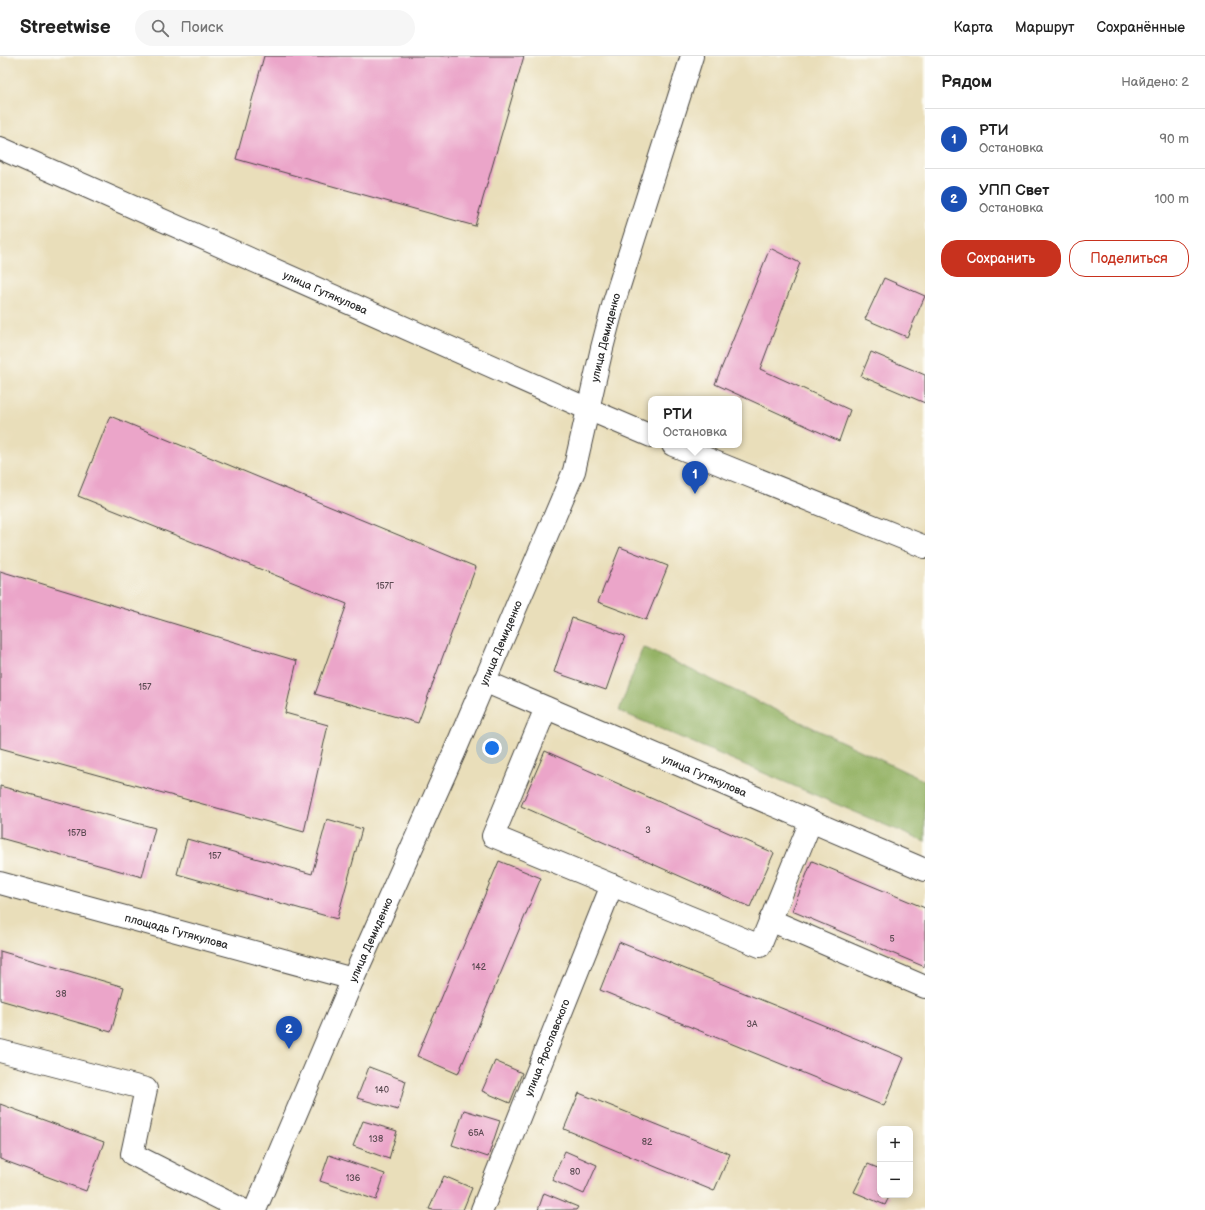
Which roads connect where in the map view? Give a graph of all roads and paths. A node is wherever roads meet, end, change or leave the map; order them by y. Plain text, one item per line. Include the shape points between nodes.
1 (692, 56) edge
2 (0, 148) edge
3 (588, 409) junction
4 (648, 435) edge
5 (681, 448) edge
6 (925, 547) edge
7 (484, 681) junction
8 (546, 708) junction
9 (811, 821) junction
10 (925, 870) edge
11 (0, 883) edge
12 (612, 885) junction
13 (770, 920) junction
14 (353, 979) junction
15 (925, 987) edge
16 (0, 1051) edge
17 (244, 1210) edge
18 (255, 1210) edge
19 (482, 1210) edge

1 - 3 street, улица Демиденко via 614,302
2 - 3 street, улица Гутякулова
3 - 4 street, улица Гутякулова
3 - 7 street, улица Демиденко via 574,471
5 - 6 street
7 - 8 street, улица Гутякулова
7 - 14 street, улица Демиденко
8 - 9 street, улица Гутякулова
8 - 12 street via 493,836
9 - 10 street, улица Гутякулова
9 - 13 street
11 - 14 street, площадь Гутякулова
12 - 13 street via 760,946
12 - 19 street, улица Ярославского
13 - 15 street
14 - 18 street, улица Демиденко
16 - 17 street via 146,1089 132,1154

